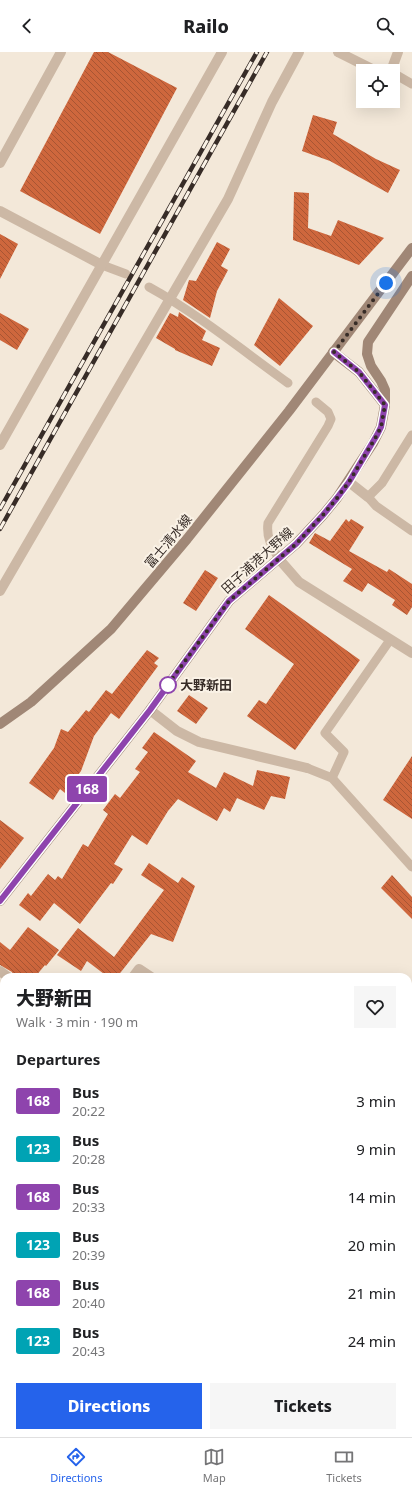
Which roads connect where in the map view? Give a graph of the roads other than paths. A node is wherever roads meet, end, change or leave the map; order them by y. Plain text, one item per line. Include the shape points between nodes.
1 (61, 52) edge
2 (222, 52) edge
3 (300, 52) edge
4 (338, 52) edge
5 (398, 52) edge
6 (362, 64) edge
7 (394, 64) edge
8 (400, 77) edge
9 (412, 84) edge
10 (0, 163) edge
11 (0, 211) edge
12 (412, 248) edge
13 (102, 265) junction
14 (126, 274) dead end
15 (412, 276) edge
16 (148, 287) dead end
17 (171, 299) junction
18 (334, 352) junction
19 (288, 383) dead end
20 (316, 402) dead end
21 (385, 405) junction
22 (412, 435) edge
23 (0, 445) edge
24 (349, 482) junction
25 (368, 497) junction
26 (412, 531) edge
27 (279, 559) junction
28 (0, 591) edge
29 (390, 640) junction
30 (412, 653) edge
31 (150, 710) junction
32 (0, 724) edge
33 (307, 768) joint
34 (332, 778) junction
35 (412, 867) edge
36 (0, 901) edge
37 (136, 973) edge
38 (145, 973) edge

1 - 10 street
2 - 13 street
3 - 17 street via 272,102 228,198
4 - 6 street
5 - 7 street
8 - 9 lane
11 - 13 street
12 - 18 main road, 富士清水線
13 - 14 lane
13 - 23 street
15 - 21 main road, 田子浦港大野線 via 368,342 367,354 385,390
16 - 17 lane
17 - 19 lane
17 - 28 street
18 - 21 main road via 359,372
18 - 32 main road, 富士清水線 via 187,539 111,629 31,702
20 - 27 lane via 328,412 331,419 268,523 270,544
21 - 24 main road, 田子浦港大野線 via 381,427
22 - 25 lane via 382,483
24 - 25 street
24 - 27 main road, 田子浦港大野線 via 323,515
25 - 26 lane via 376,506
27 - 29 street via 299,582
27 - 31 main road, 田子浦港大野線 via 229,601
29 - 30 street
29 - 34 lane via 325,733 344,752
31 - 33 street via 177,731 199,742
31 - 36 main road, 田子浦港大野線
33 - 34 lane
34 - 35 lane
37 - 38 street via 139,969

